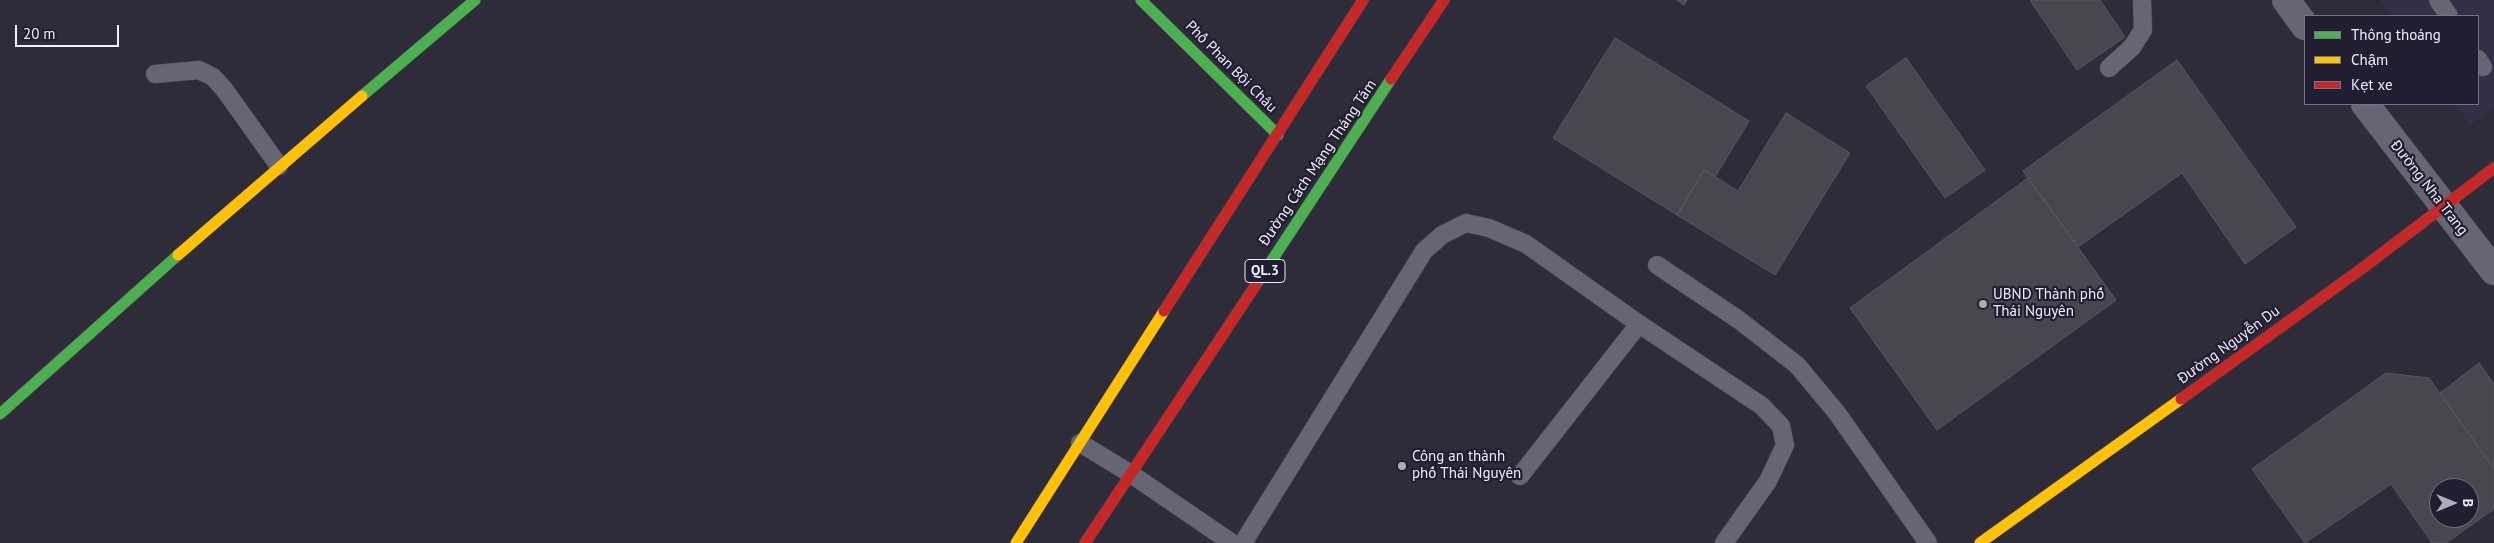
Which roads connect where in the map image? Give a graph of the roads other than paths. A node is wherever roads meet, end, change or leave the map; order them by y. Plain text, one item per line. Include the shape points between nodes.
1 (475, 0) edge
2 (1141, 0) edge
3 (1363, 0) edge
4 (1444, 0) edge
5 (2142, 0) edge
6 (2286, 0) edge
7 (2438, 0) edge
8 (2448, 15) edge
9 (2304, 25) edge
10 (2109, 68) dead end
11 (155, 74) dead end
12 (2366, 105) edge
13 (1278, 135) junction
14 (279, 166) junction
15 (2494, 168) edge
16 (2444, 206) junction
17 (1657, 265) dead end
18 (2494, 271) edge
19 (1639, 324) junction
20 (0, 414) edge
21 (1080, 443) junction
22 (1131, 474) junction
23 (1520, 476) dead end
24 (1016, 543) edge
25 (1085, 543) edge
26 (1232, 543) edge
27 (1243, 543) edge
28 (1724, 543) edge
29 (1928, 543) edge
30 (1980, 543) edge

1 - 14 main road
2 - 13 main road, Phố Phan Bội Châu
3 - 13 main road
4 - 22 main road, Đường Cách Mạng Tháng Tám / QL.3
5 - 10 lane via 2143,30 2132,47
6 - 9 street
7 - 8 lane
11 - 14 lane via 199,70 213,77
12 - 16 street, Đường Nha Trang
13 - 21 main road
14 - 20 main road
15 - 16 main road, Đường Nguyễn Du
16 - 18 street, Đường Nha Trang
16 - 30 main road, Đường Nguyễn Du
17 - 29 lane via 1739,320 1797,365 1837,412
19 - 23 lane
19 - 27 lane via 1526,244 1489,228 1466,223 1442,235 1424,251
19 - 28 lane via 1762,406 1781,426 1785,446 1768,481
21 - 22 lane
21 - 24 main road
22 - 25 main road, Đường Cách Mạng Tháng Tám / QL.3
22 - 26 lane

